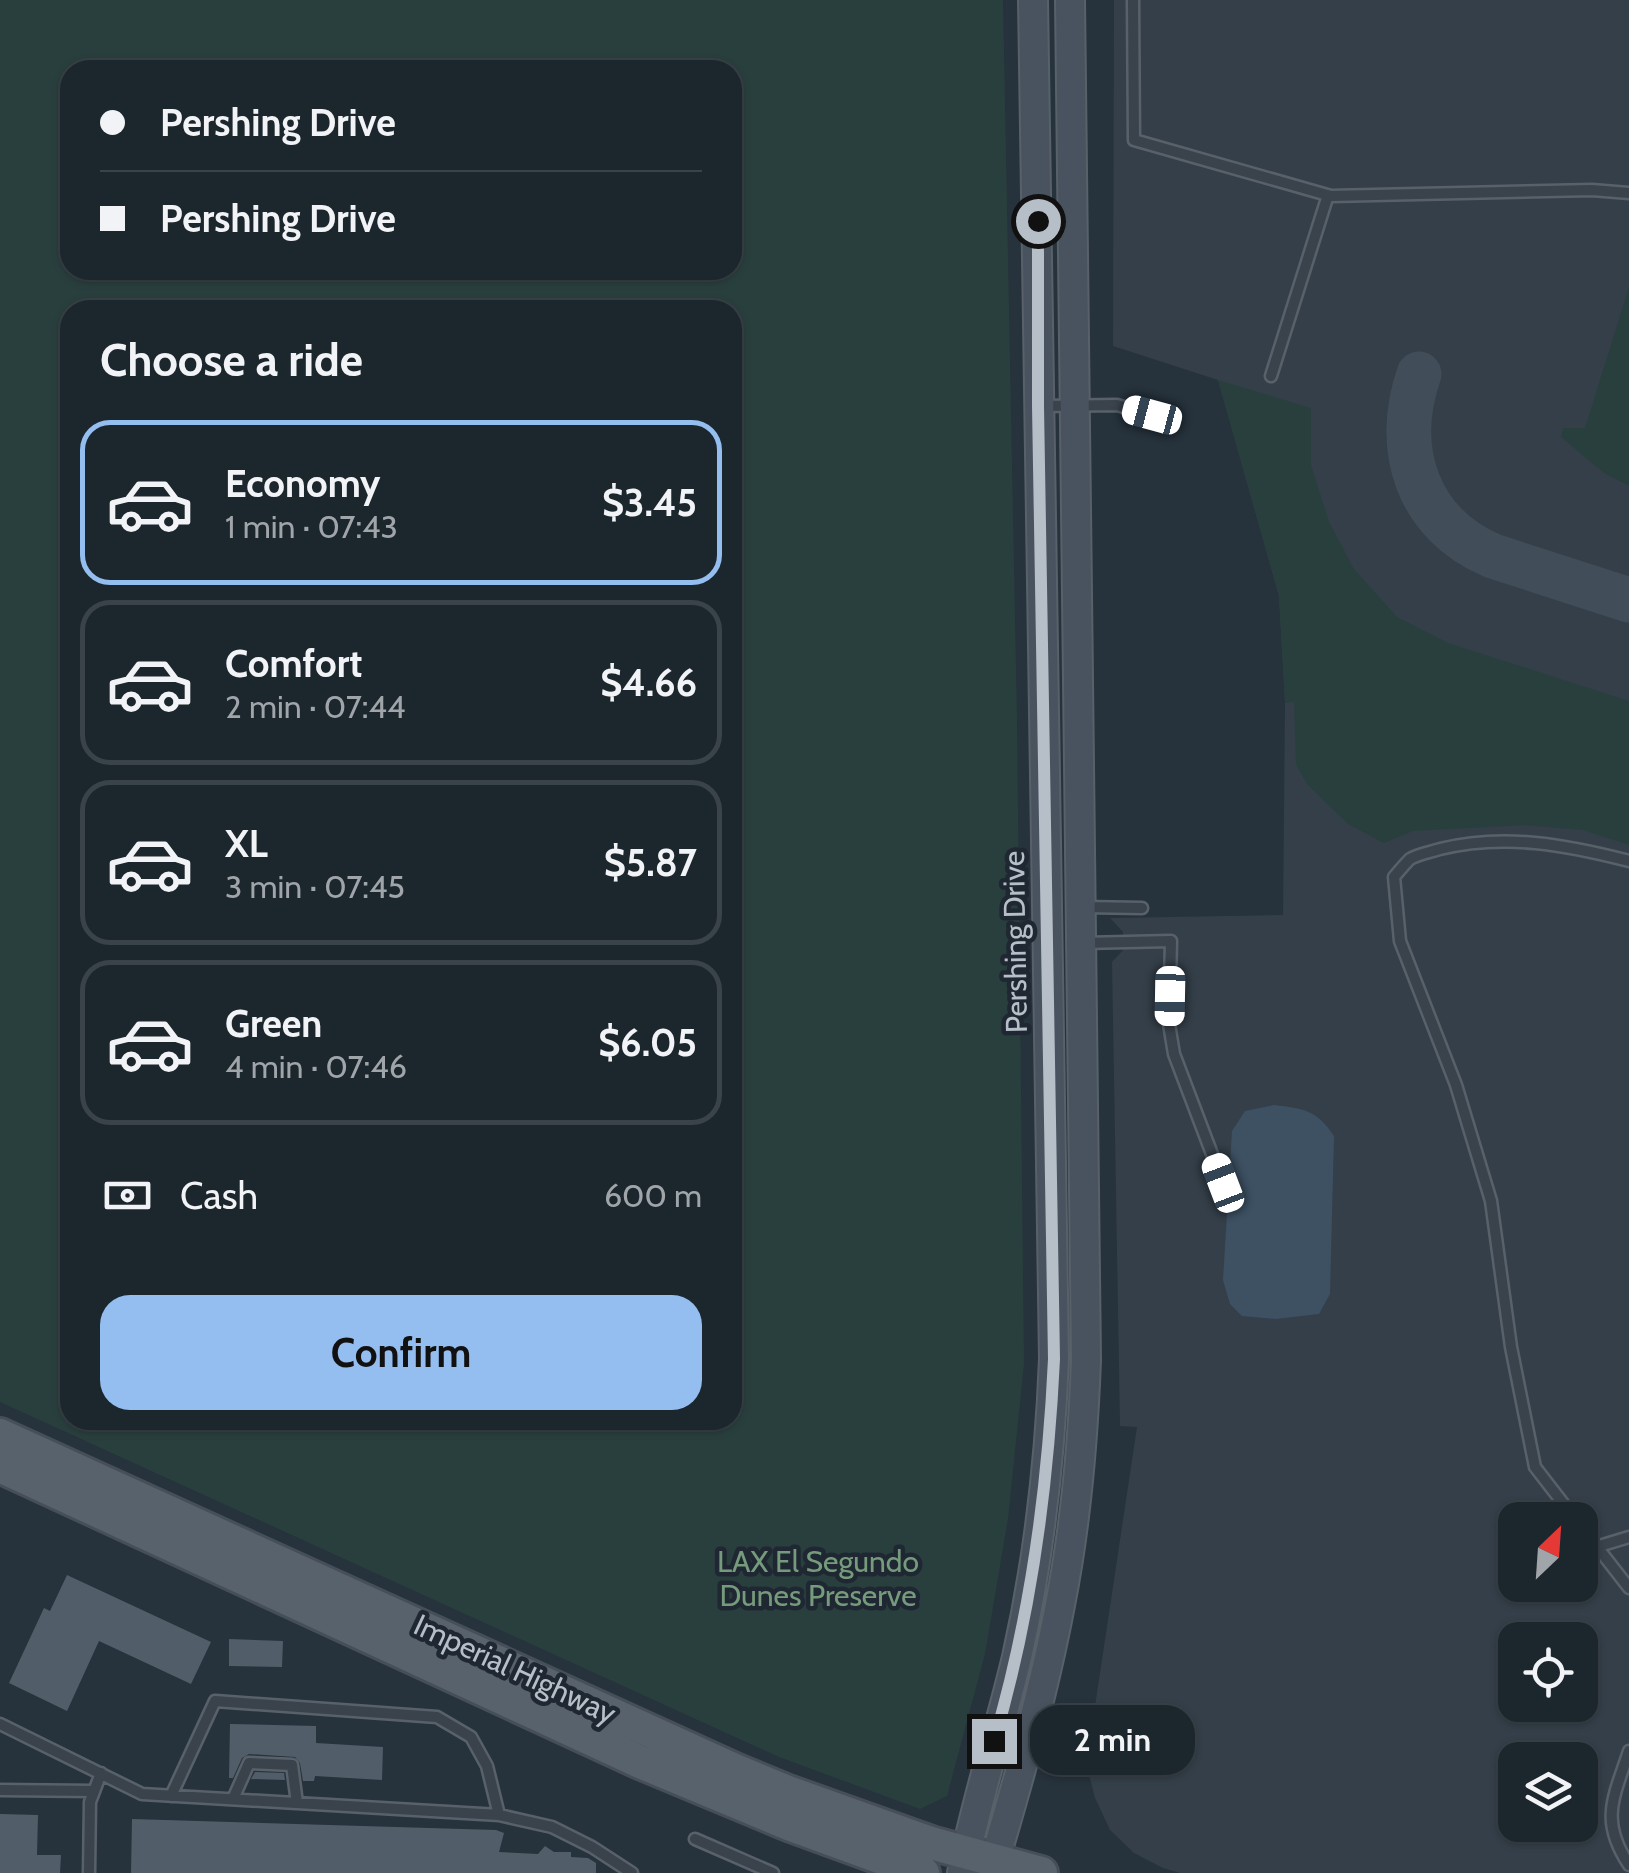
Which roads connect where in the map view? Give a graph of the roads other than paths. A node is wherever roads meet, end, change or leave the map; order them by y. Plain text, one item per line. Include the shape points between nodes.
1 (1033, 0) edge
2 (1070, 0) edge
3 (1133, 0) edge
4 (1629, 193) edge
5 (1328, 195) junction
6 (1270, 376) dead end
7 (1038, 406) junction
8 (1077, 406) junction
9 (1152, 415) dead end
10 (1629, 861) edge
11 (1082, 907) junction
12 (1142, 908) dead end
13 (1082, 943) junction
14 (1223, 1183) dead end
15 (0, 1434) edge
16 (0, 1466) edge
17 (1562, 1502) edge
18 (1629, 1536) edge
19 (1598, 1546) edge
20 (1598, 1549) edge
21 (1629, 1588) edge
22 (0, 1724) edge
23 (1629, 1750) edge
24 (101, 1772) junction
25 (0, 1790) edge
26 (94, 1791) junction
27 (171, 1796) junction
28 (232, 1799) junction
29 (297, 1803) junction
30 (498, 1815) junction
31 (695, 1839) dead end
32 (978, 1865) edge
33 (1629, 1865) edge
34 (89, 1873) edge
35 (632, 1873) edge
36 (773, 1873) edge
37 (923, 1873) edge
38 (1042, 1873) edge

1 - 7 main road, Pershing Drive
2 - 8 main road
3 - 5 lane via 1134,140
4 - 5 lane
5 - 6 lane
7 - 8 lane
7 - 32 main road, Pershing Drive via 1052,1417 1038,1540
8 - 9 lane
8 - 11 main road
10 - 17 lane via 1571,846 1493,842 1413,857 1394,877 1400,941 1456,1084 1491,1200 1535,1467
11 - 12 lane
11 - 13 main road
13 - 14 lane via 1171,941 1174,1054
13 - 32 main road via 1086,1360 1078,1483 1048,1662
15 - 32 main road, Imperial Highway via 735,1770
16 - 37 main road, Imperial Highway via 640,1762
18 - 19 lane
20 - 21 lane
22 - 24 lane
23 - 33 lane via 1611,1828
24 - 26 lane
24 - 27 lane via 142,1794
25 - 26 lane
26 - 34 lane
27 - 28 lane
27 - 30 lane via 215,1701 437,1717 471,1737 487,1766
28 - 29 lane
28 - 29 lane via 249,1763 292,1765
29 - 30 lane
30 - 35 lane via 552,1828
31 - 36 lane
32 - 38 main road, Imperial Highway

